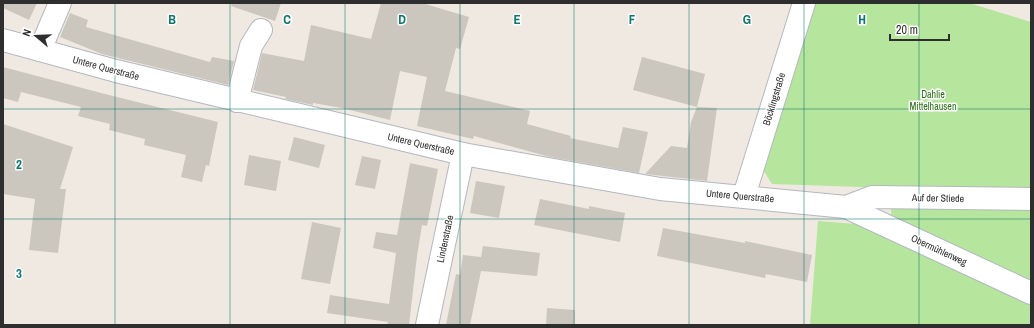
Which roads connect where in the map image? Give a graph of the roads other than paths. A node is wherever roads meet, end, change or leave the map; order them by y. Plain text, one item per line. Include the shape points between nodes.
1 (60, 3) edge
2 (804, 3) edge
3 (261, 30) dead end
4 (3, 40) edge
5 (40, 50) junction
6 (237, 101) junction
7 (464, 154) junction
8 (744, 196) junction
9 (1031, 199) edge
10 (846, 207) junction
11 (1031, 293) edge
12 (428, 325) edge

1 - 5 street
2 - 8 street, Böcklingstraße
3 - 6 street via 251,46
4 - 5 street, Untere Querstraße
5 - 6 street, Untere Querstraße
6 - 7 street, Untere Querstraße
7 - 8 street, Untere Querstraße via 660,189
7 - 12 street, Lindenstraße
8 - 10 street, Untere Querstraße
9 - 10 street, Auf der Stiede via 872,196
10 - 11 street, Obermühlenweg

